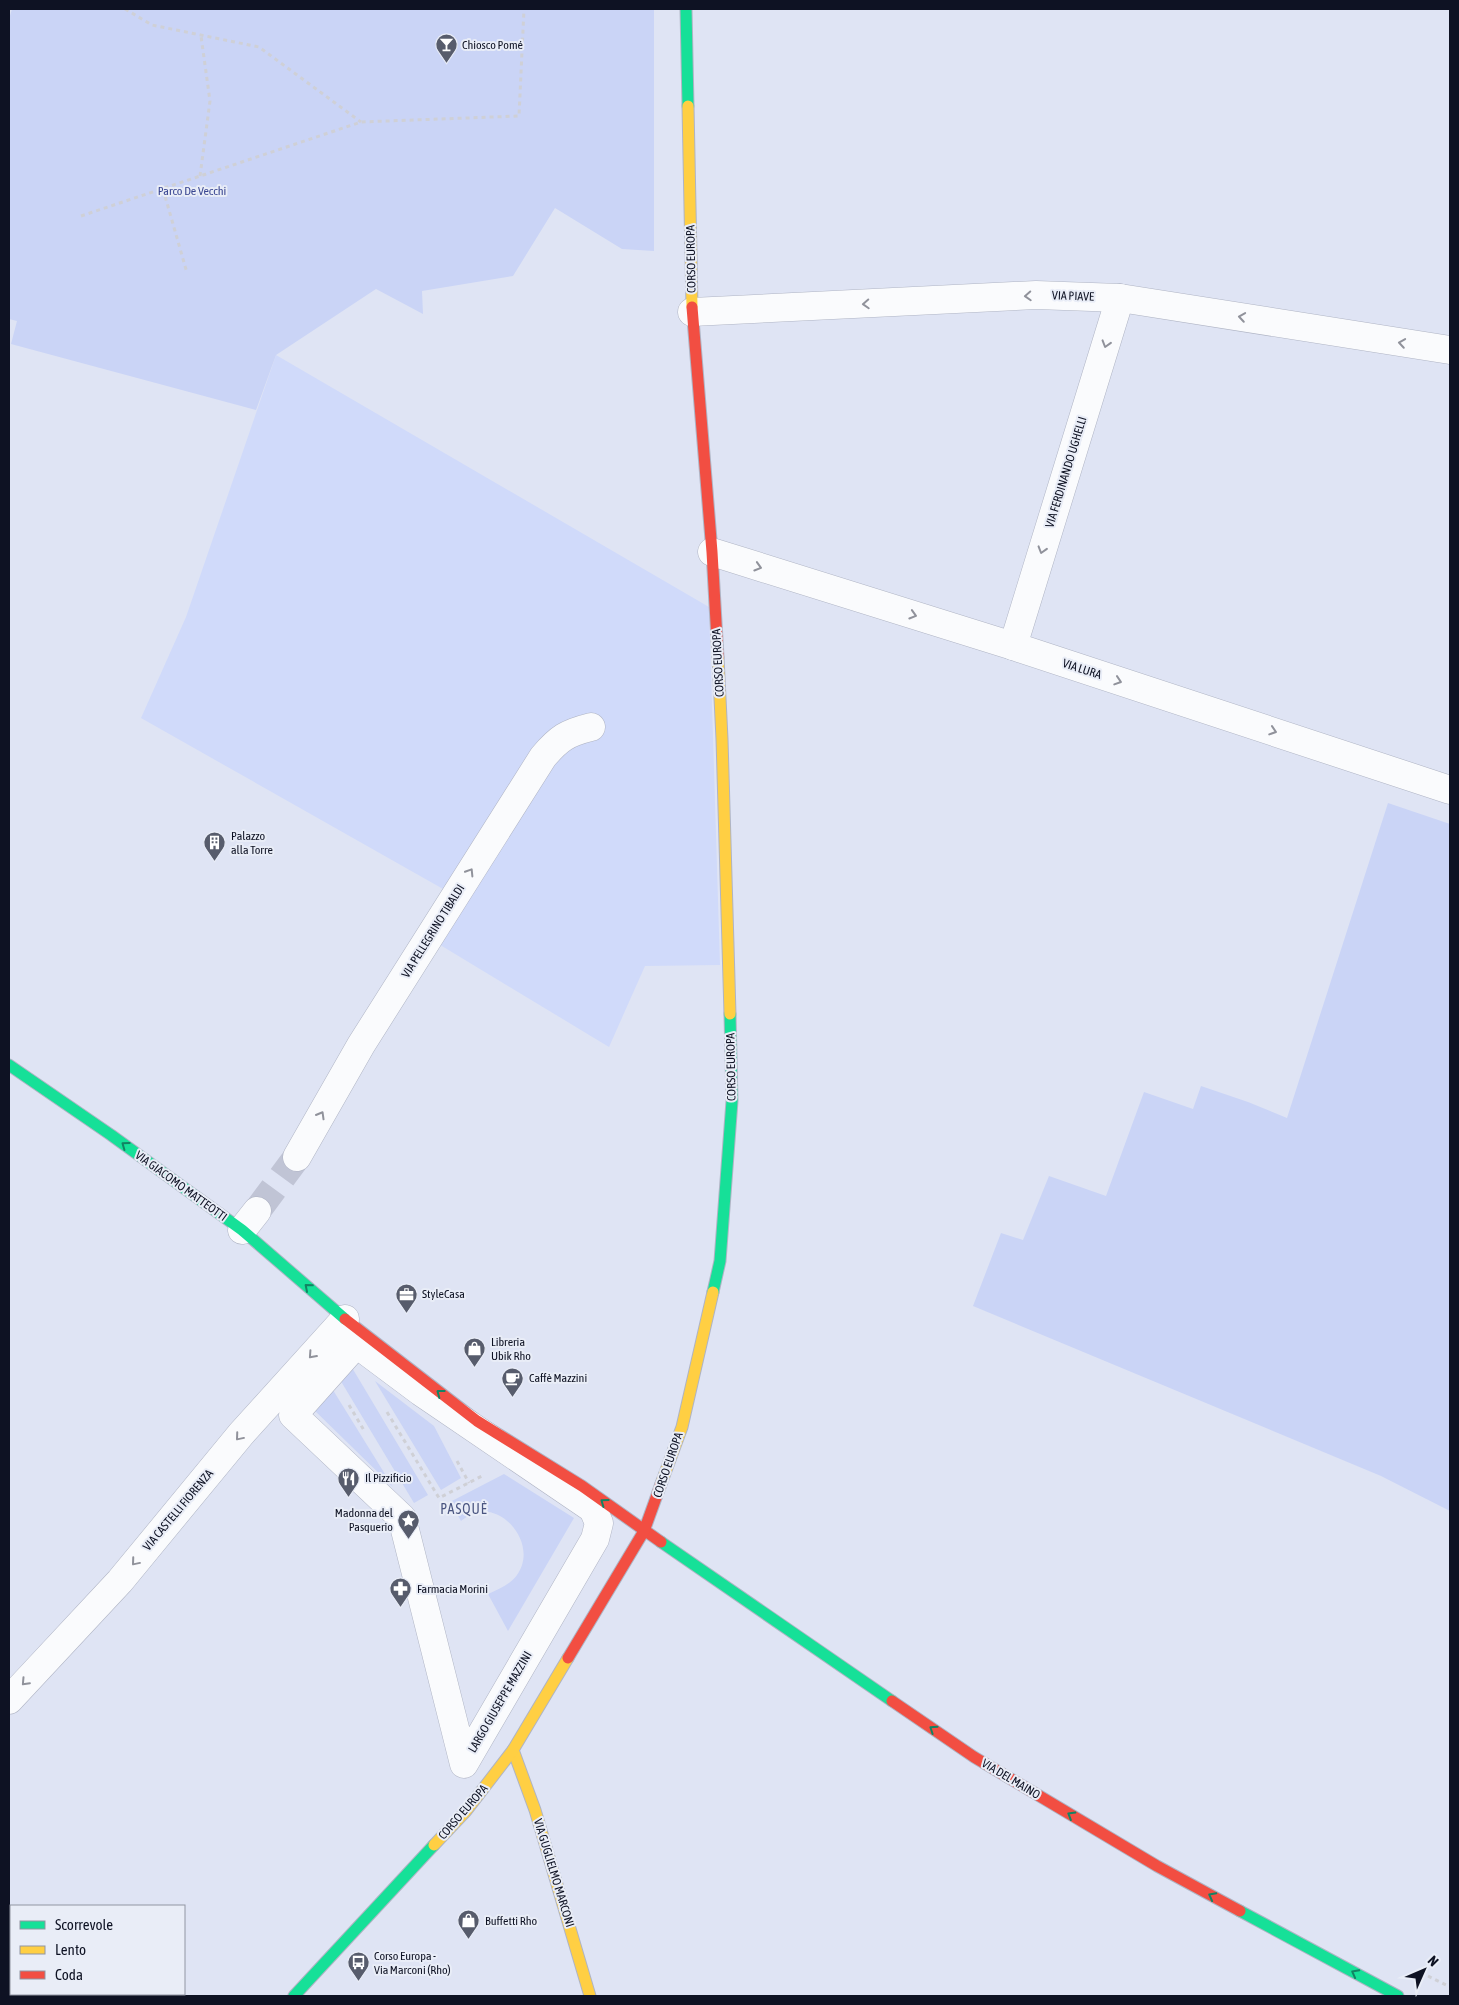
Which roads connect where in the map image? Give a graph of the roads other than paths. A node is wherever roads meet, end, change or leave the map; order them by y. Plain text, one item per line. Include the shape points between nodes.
1 (686, 9) edge
2 (1120, 298) junction
3 (692, 312) junction
4 (1450, 350) edge
5 (712, 552) junction
6 (1013, 646) junction
7 (590, 727) dead end
8 (1450, 790) edge
9 (9, 1065) edge
10 (297, 1157) tunnel mouth
11 (350, 1331) junction
12 (644, 1531) junction
13 (9, 1700) edge
14 (513, 1750) junction
15 (294, 1996) edge
16 (590, 1996) edge
17 (1398, 1996) edge

1 - 3 main road, CORSO EUROPA
2 -> 3 street, VIA PIAVE via 1036,295
4 -> 2 street, VIA PIAVE
2 -> 6 street, VIA FERDINANDO UGHELLI
3 - 5 main road, CORSO EUROPA
5 -> 6 street, VIA LURA
5 - 12 main road, CORSO EUROPA via 722,749 731,1111 720,1261 682,1427
6 -> 8 street, VIA LURA
10 -> 7 street, VIA PELLEGRINO TIBALDI via 361,1045 543,757 571,732
11 -> 9 main road, VIA GIACOMO MATTEOTTI via 249,1220 111,1135
11 - 11 street, LARGO GIUSEPPE MAZZINI via 421,1392 593,1508 600,1523 595,1539 464,1764 402,1518 293,1416 350,1351
12 -> 11 main road via 582,1486 477,1421
11 -> 13 street, VIA CASTELLI FIORENZA via 241,1434 120,1581
12 - 14 main road, CORSO EUROPA
17 -> 12 main road, VIA DEL MAINO via 1157,1866 974,1757
14 - 15 main road, CORSO EUROPA via 466,1811
14 - 16 main road, VIA GUGLIELMO MARCONI via 535,1810

